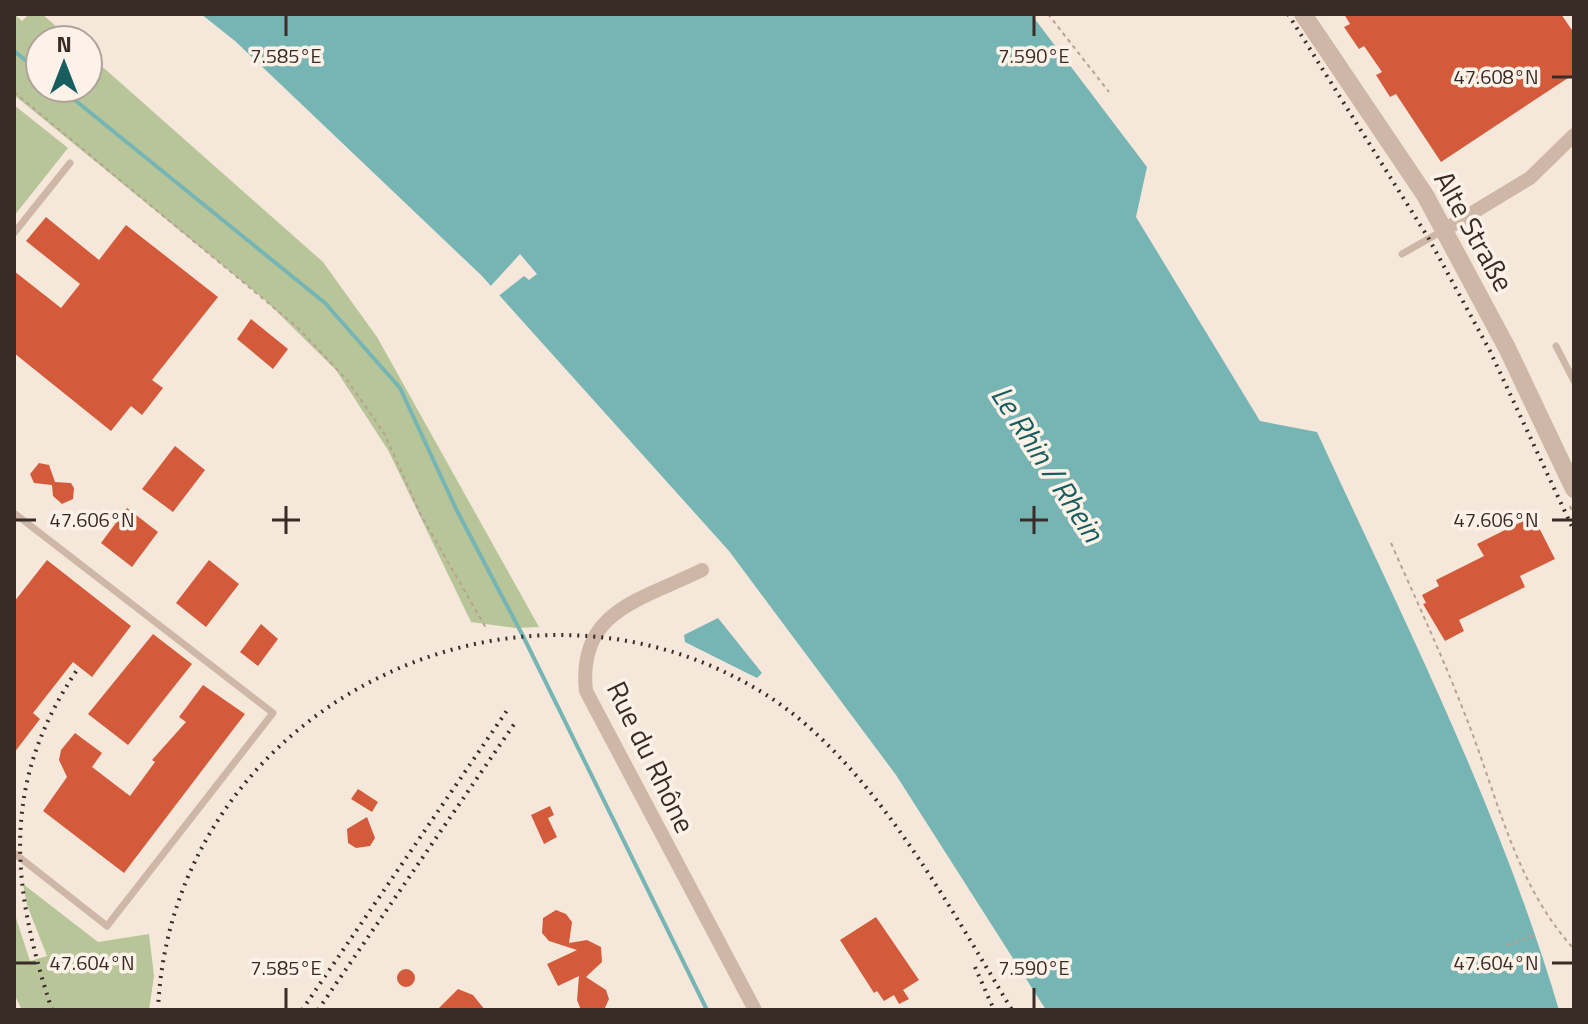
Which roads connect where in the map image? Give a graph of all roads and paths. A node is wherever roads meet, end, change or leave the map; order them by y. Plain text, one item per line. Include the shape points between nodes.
1 (1048, 14) edge
2 (1303, 14) edge
3 (14, 92) edge
4 (1109, 92) dead end
5 (1574, 135) edge
6 (70, 163) dead end
7 (1444, 230) junction
8 (14, 233) edge
9 (1402, 254) dead end
10 (1556, 346) dead end
11 (1574, 381) edge
12 (1574, 489) edge
13 (14, 513) edge
14 (1391, 543) dead end
15 (702, 570) dead end
16 (486, 628) dead end
17 (14, 853) edge
18 (1537, 934) dead end
19 (1507, 945) dead end
20 (1574, 949) edge
21 (755, 1010) edge

1 - 4 path
2 - 7 street, Alte Straße
3 - 16 path via 296,326 347,380 384,433 421,515
5 - 7 street via 1530,178
6 - 8 lane
7 - 9 lane
7 - 12 street, Alte Straße
10 - 11 lane
13 - 17 lane via 273,713 107,926
14 - 20 path via 1464,712 1530,890
15 - 21 street, Rue du Rhône via 617,611 599,626 586,655 585,682 593,710
18 - 19 path

